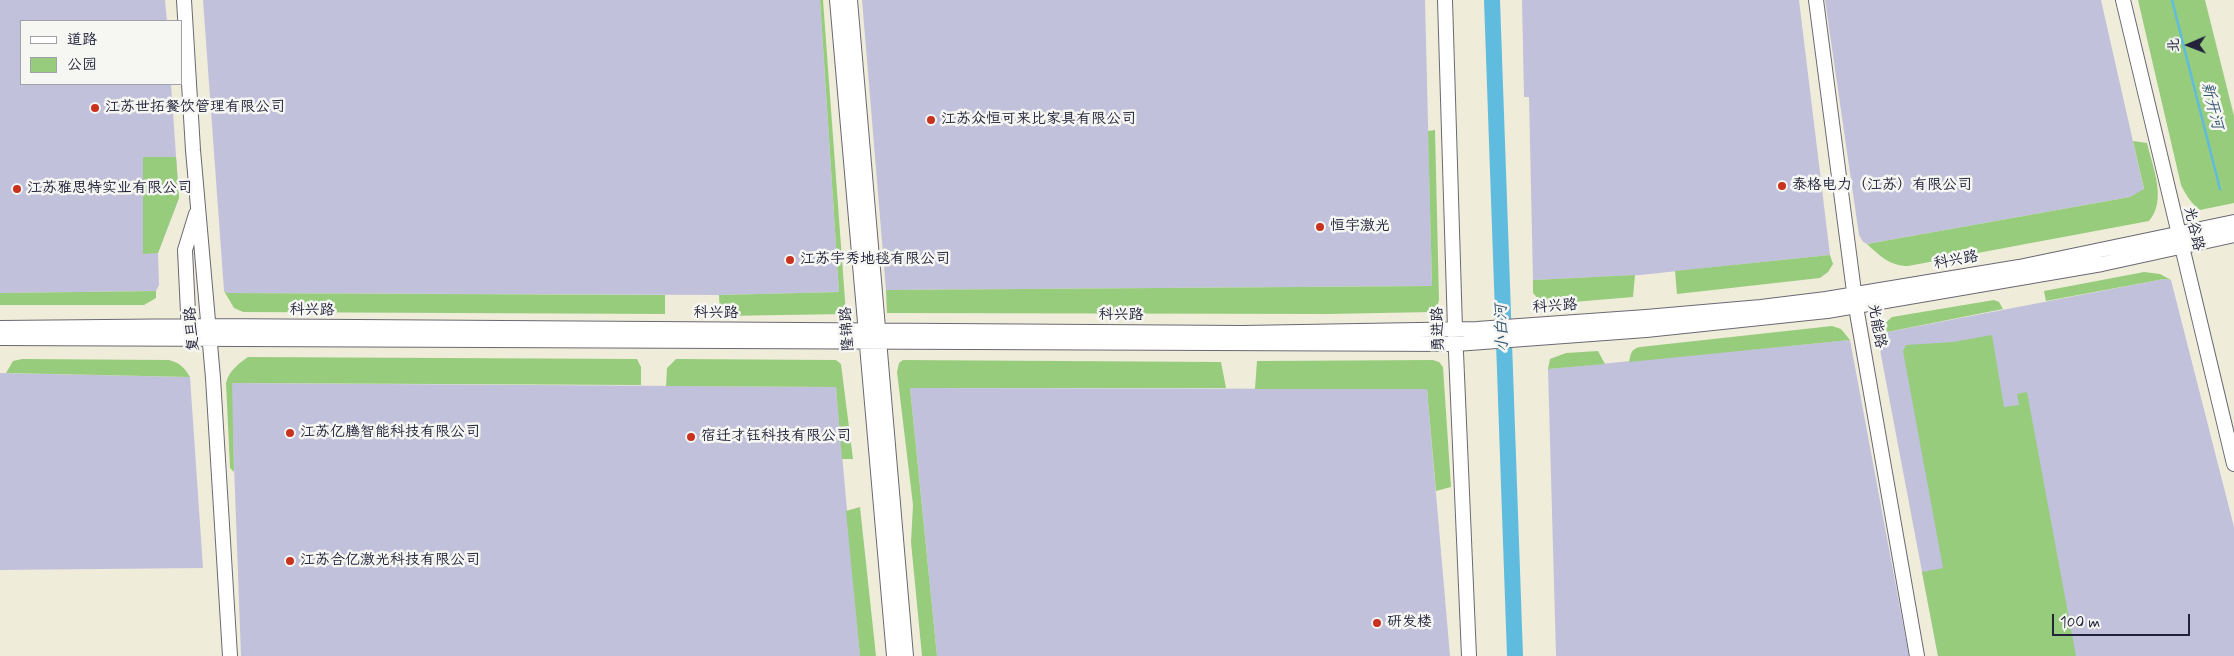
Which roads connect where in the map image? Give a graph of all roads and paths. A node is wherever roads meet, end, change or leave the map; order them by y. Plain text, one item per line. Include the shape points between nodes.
1 (184, 0) edge
2 (837, 0) edge
3 (850, 0) edge
4 (1445, 0) edge
5 (1816, 0) edge
6 (2123, 0) edge
7 (198, 207) junction
8 (2234, 222) edge
9 (2234, 235) edge
10 (2180, 241) junction
11 (1855, 301) junction
12 (0, 328) edge
13 (1455, 329) junction
14 (189, 333) junction
15 (209, 333) junction
16 (872, 337) junction
17 (0, 338) edge
18 (1456, 344) junction
19 (2234, 464) edge
20 (230, 656) edge
21 (894, 656) edge
22 (906, 656) edge
23 (1469, 656) edge
24 (1917, 656) edge

1 - 7 main road, 复旦路
2 - 16 main road, 隆锦路
3 - 16 main road, 隆锦路
4 - 13 main road, 勇进路
5 - 11 main road, 光能路
6 - 10 main road, 光谷路
7 - 14 main road via 185,250
7 - 15 main road, 复旦路
8 - 10 main road, 科兴路
9 - 10 main road, 科兴路
10 - 11 main road, 科兴路 via 2024,278
10 - 19 main road, 光谷路
11 - 13 main road, 科兴路
11 - 18 main road, 科兴路 via 1742,320
11 - 24 main road, 光能路
12 - 14 main road, 科兴路
13 - 16 main road, 科兴路
13 - 18 main road, 勇进路
14 - 15 main road, 科兴路
14 - 17 main road, 科兴路
15 - 16 main road, 科兴路
15 - 20 main road, 复旦路
16 - 18 main road, 科兴路
16 - 21 main road, 隆锦路
16 - 22 main road, 隆锦路
18 - 23 main road, 勇进路

